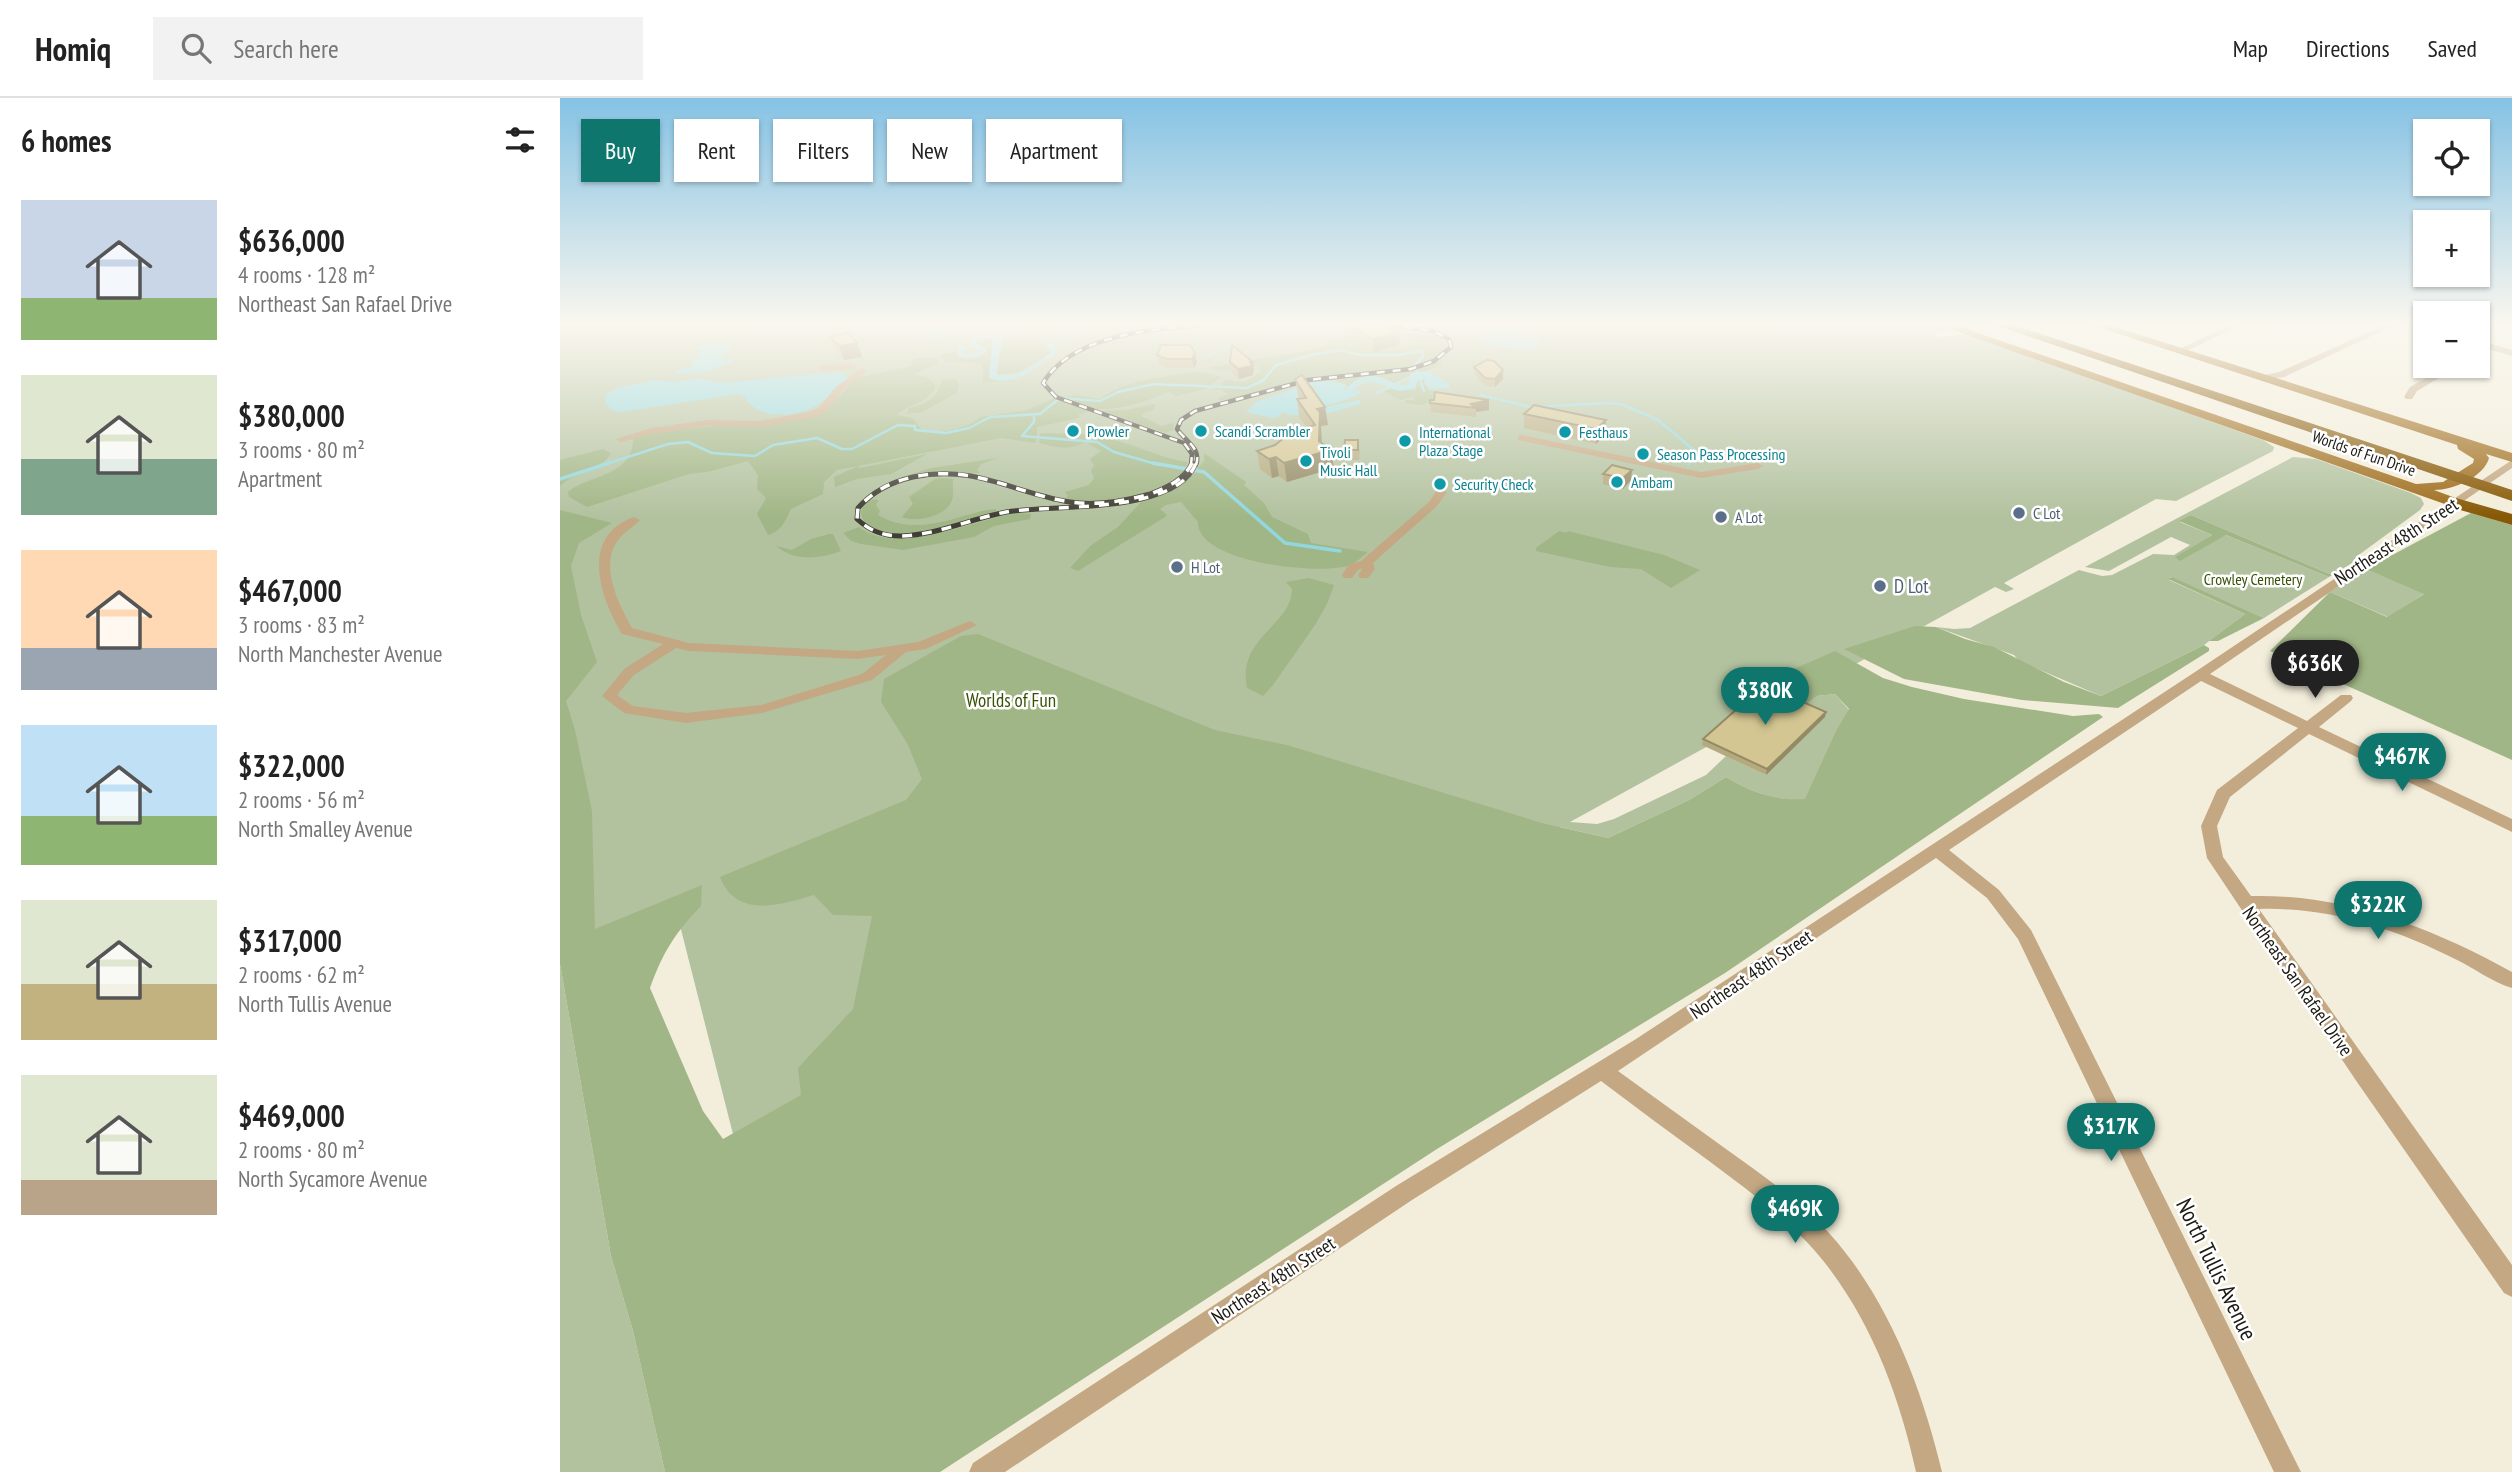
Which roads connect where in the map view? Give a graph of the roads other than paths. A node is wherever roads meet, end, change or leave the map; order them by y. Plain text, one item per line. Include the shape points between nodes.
1 (839, 389) edge
2 (2127, 389) edge
3 (2202, 389) edge
4 (2220, 389) edge
5 (2308, 389) edge
6 (2413, 389) edge
7 (2409, 397) dead end
8 (2424, 430) junction
9 (1522, 438) dead end
10 (621, 439) dead end
11 (2482, 447) junction
12 (2512, 451) edge
13 (2512, 458) edge
14 (2512, 463) edge
15 (1758, 466) dead end
16 (2454, 470) junction
17 (2369, 474) junction
18 (2512, 481) edge
19 (2414, 488) junction
20 (1441, 492) dead end
21 (2512, 496) edge
22 (2456, 503) junction
23 (2439, 514) junction
24 (634, 520) dead end
25 (2512, 520) edge
26 (1348, 575) dead end
27 (970, 625) dead end
28 (674, 643) junction
29 (902, 649) junction
30 (2200, 675) junction
31 (2346, 698) dead end
32 (2309, 726) junction
33 (2512, 827) edge
34 (1937, 850) junction
35 (2244, 902) junction
36 (2512, 981) edge
37 (1601, 1070) junction
38 (2512, 1285) edge
39 (982, 1472) edge
40 (1929, 1472) edge
41 (2288, 1472) edge

1 - 10 street via 823,410 810,415 770,424 727,422 651,430
2 - 17 main road, Worlds of Fun Drive
3 - 16 highway
4 - 16 highway
5 - 8 main road
6 - 7 street
8 - 11 main road
8 - 17 main road via 2474,451 2482,457 2480,465 2437,487
9 - 15 street via 1701,475
11 - 12 street
11 - 13 main road
14 - 22 street, Northeast 48th Street
16 - 18 highway
16 - 21 highway
17 - 19 main road, Worlds of Fun Drive
19 - 22 main road, Worlds of Fun Drive
19 - 23 main road
20 - 26 street via 1365,569 1353,567
22 - 23 street, Northeast 48th Street
22 - 25 highway
23 - 30 street, Northeast 48th Street
24 - 28 street via 612,539 604,568 612,602 627,631
27 - 29 street
28 - 29 street via 859,655
28 - 29 street via 630,671 609,696 629,710 686,718 762,709 867,677
30 - 32 street
30 - 34 street, Northeast 48th Street
31 - 32 street, Northeast San Rafael Drive
32 - 33 street
32 - 35 street, Northeast San Rafael Drive via 2218,800 2209,826 2215,858
34 - 37 street, Northeast 48th Street
34 - 41 street, North Tullis Avenue via 1993,894 2025,935
35 - 36 street via 2298,903 2364,915 2447,947
35 - 38 street, Northeast San Rafael Drive
37 - 39 street, Northeast 48th Street via 1404,1193
37 - 40 street via 1757,1184 1834,1255 1890,1352 1910,1401

